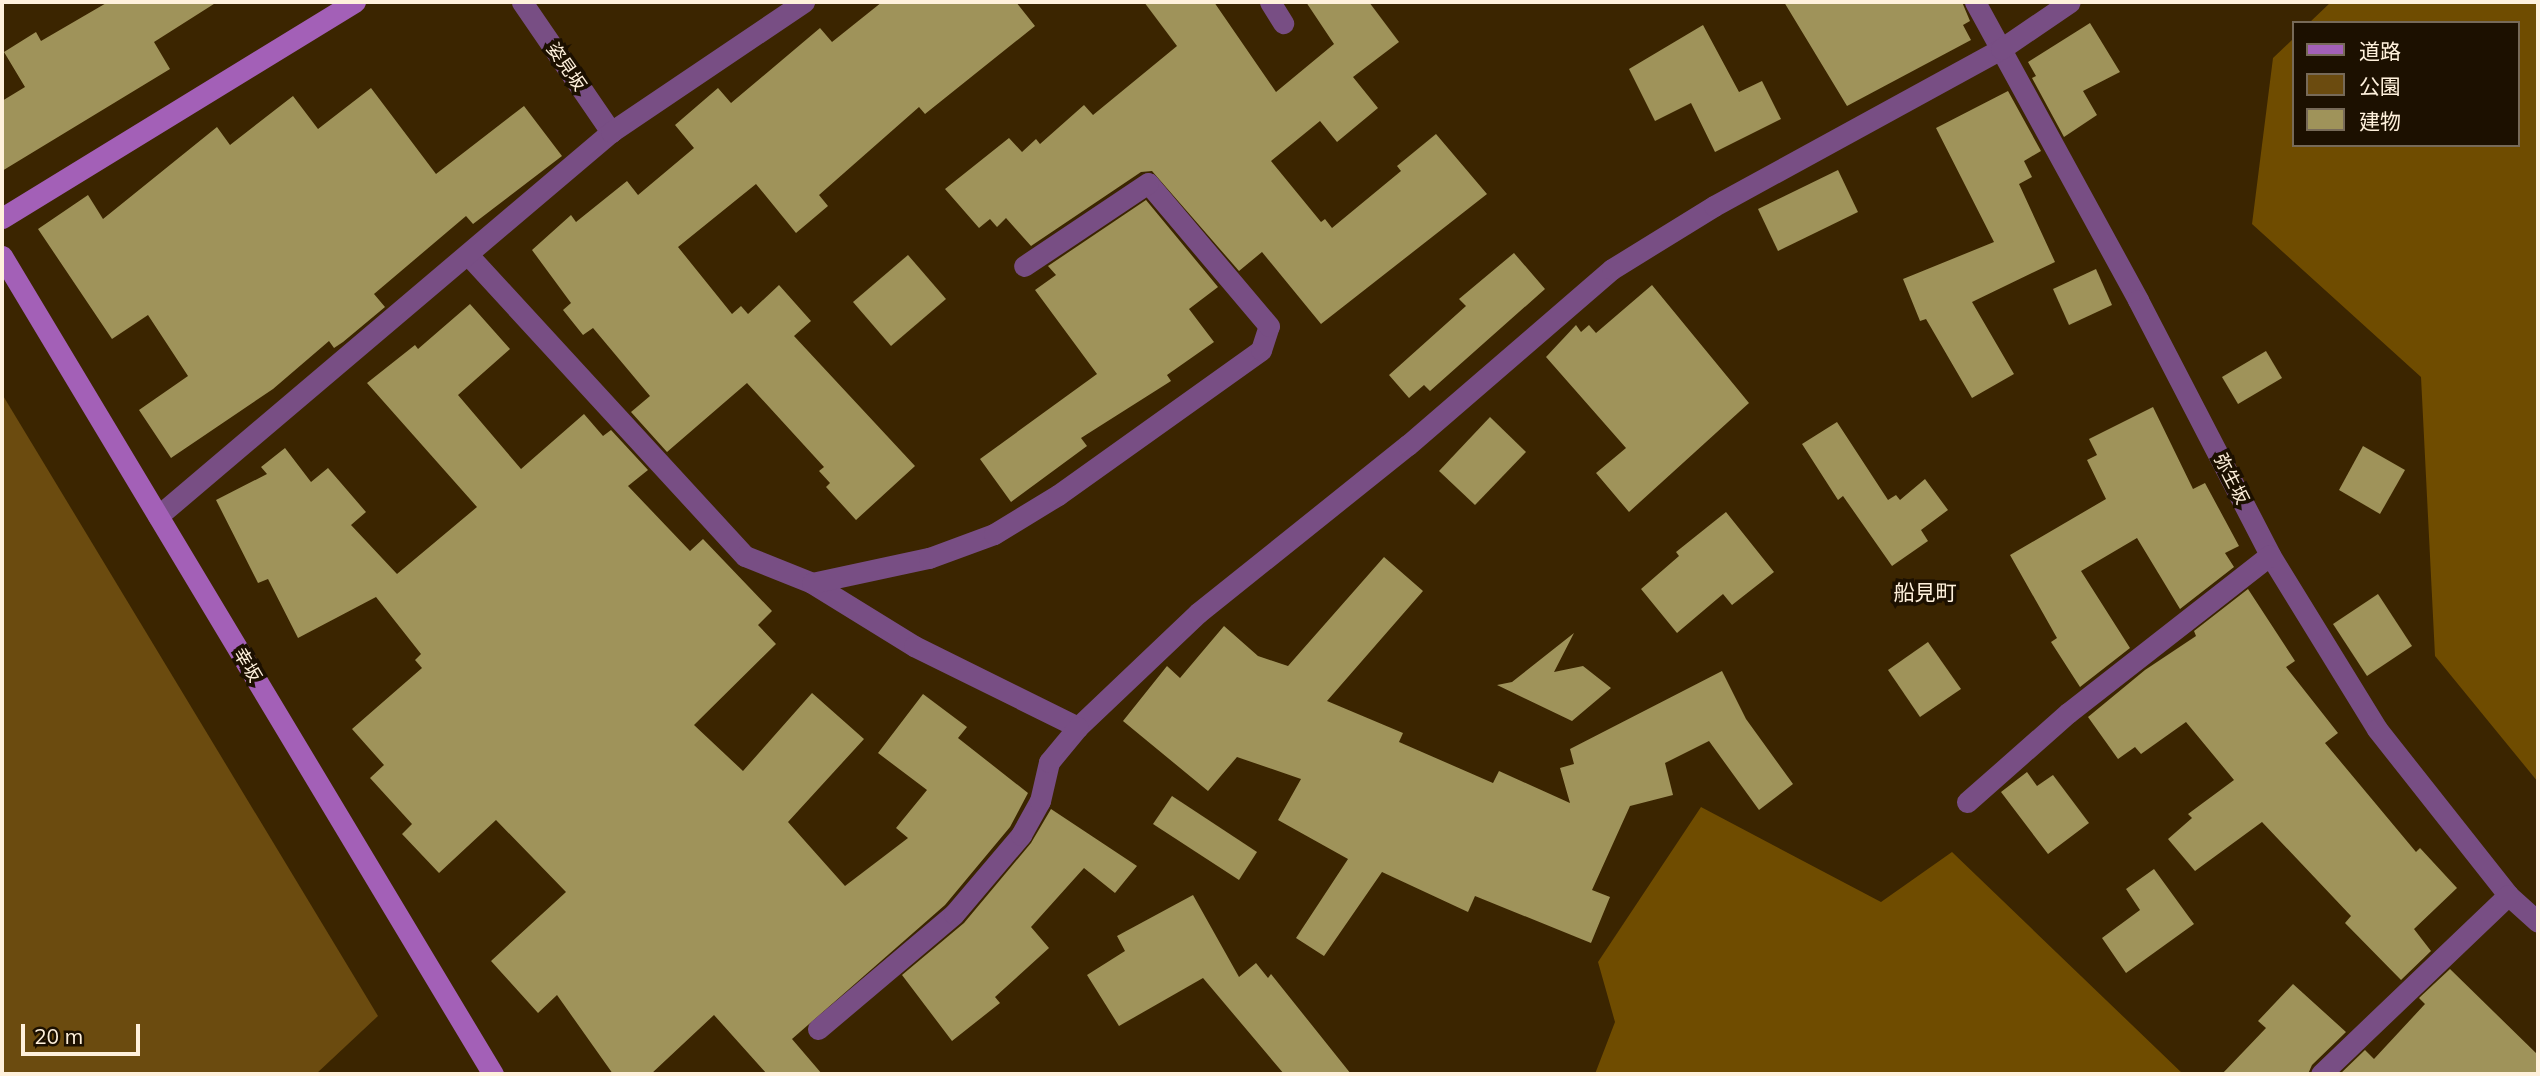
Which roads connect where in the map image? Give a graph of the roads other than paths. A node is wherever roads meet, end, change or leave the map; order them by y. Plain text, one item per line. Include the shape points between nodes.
1 (355, 2) edge
2 (522, 2) edge
3 (804, 2) edge
4 (1270, 2) edge
5 (1975, 2) edge
6 (2070, 2) edge
7 (1283, 23) dead end
8 (2001, 49) junction
9 (611, 131) junction
10 (2, 218) edge
11 (2, 256) edge
12 (469, 256) junction
13 (1024, 266) dead end
14 (158, 516) junction
15 (2270, 555) junction
16 (812, 583) junction
17 (1078, 727) junction
18 (1967, 802) dead end
19 (2508, 895) junction
20 (2538, 922) edge
21 (818, 1029) dead end
22 (493, 1074) edge
23 (2320, 1074) edge

1 - 10 street
2 - 9 street, 姿見坂
3 - 9 street
4 - 7 street
5 - 8 street, 弥生坂
6 - 8 street
8 - 15 street, 弥生坂
8 - 17 street via 1714,206 1612,269 1408,445 1198,613
9 - 12 street
11 - 14 street, 幸坂
12 - 14 street
12 - 16 street via 745,556
13 - 16 street via 1148,183 1269,326 1261,350 1058,495 993,534 929,558
14 - 22 street, 幸坂
15 - 18 street via 2068,713
15 - 19 street, 弥生坂 via 2377,729
16 - 17 street via 914,646
17 - 21 street via 1049,762 1040,802 1021,835 954,914
19 - 20 street, 弥生坂
19 - 23 street

